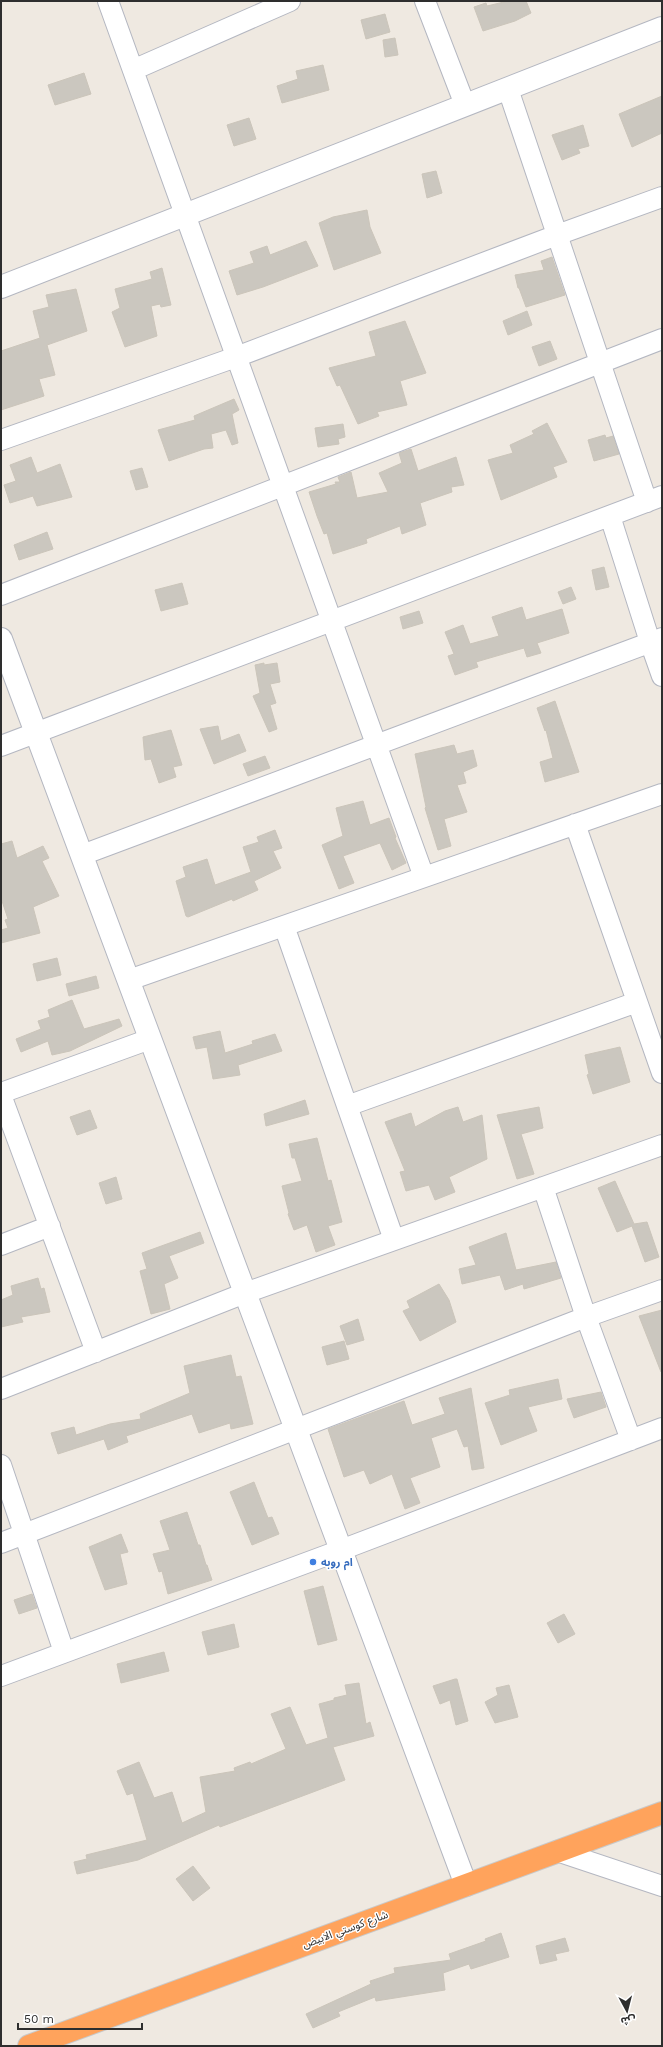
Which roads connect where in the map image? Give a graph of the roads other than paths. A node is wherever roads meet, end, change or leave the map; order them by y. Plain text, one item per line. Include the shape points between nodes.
1 (108, 1) edge
2 (290, 1) edge
3 (425, 1) edge
4 (662, 28) edge
5 (133, 70) junction
6 (508, 89) junction
7 (465, 105) junction
8 (662, 197) edge
9 (185, 215) junction
10 (557, 235) junction
11 (1, 287) edge
12 (662, 339) edge
13 (236, 356) junction
14 (600, 362) junction
15 (1, 440) edge
16 (283, 486) junction
17 (654, 499) edge
18 (610, 516) junction
19 (1, 595) edge
20 (331, 621) junction
21 (1, 639) edge
22 (656, 640) edge
23 (662, 676) edge
24 (36, 732) junction
25 (376, 745) junction
26 (1, 746) edge
27 (662, 794) edge
28 (574, 824) junction
29 (82, 855) junction
30 (424, 877) junction
31 (284, 926) junction
32 (129, 980) junction
33 (637, 1002) junction
34 (150, 1039) junction
35 (662, 1072) edge
36 (1, 1094) edge
37 (347, 1106) junction
38 (662, 1145) edge
39 (543, 1187) junction
40 (50, 1226) junction
41 (394, 1240) junction
42 (1, 1245) edge
43 (662, 1290) edge
44 (245, 1293) junction
45 (586, 1317) junction
46 (96, 1352) junction
47 (1, 1389) edge
48 (662, 1428) edge
49 (296, 1430) junction
50 (631, 1440) junction
51 (1, 1465) edge
52 (25, 1534) junction
53 (1, 1543) edge
54 (341, 1550) junction
55 (64, 1652) junction
56 (1, 1676) edge
57 (662, 1813) edge
58 (557, 1851) junction
59 (466, 1885) junction
60 (662, 1886) edge
61 (29, 2046) edge

1 - 5 street
2 - 5 street
3 - 7 street
4 - 6 main road
5 - 9 street
6 - 7 main road
6 - 10 street
7 - 9 main road
8 - 10 street
9 - 11 main road
9 - 13 street
10 - 13 street
10 - 14 street
12 - 14 street
13 - 15 street
13 - 16 street
14 - 16 street
14 - 17 street
16 - 19 street
16 - 20 street
17 - 18 street
18 - 20 street
18 - 22 street
20 - 24 street
20 - 25 street
21 - 24 main road
22 - 23 street
22 - 25 street
24 - 26 street
24 - 29 main road
25 - 29 street
25 - 30 street
27 - 28 street
28 - 30 street
28 - 33 street
29 - 32 main road
30 - 31 street
31 - 32 street
31 - 37 street
32 - 34 main road
33 - 35 street
33 - 37 street
34 - 36 street
34 - 44 main road
36 - 40 street
37 - 41 street
38 - 39 street
39 - 41 street
39 - 45 street
40 - 42 street
40 - 46 street
41 - 44 street
43 - 45 street
44 - 46 street
44 - 49 main road
45 - 49 street
45 - 50 street
46 - 47 street
48 - 50 street
49 - 52 street
49 - 54 main road
50 - 54 street
51 - 52 street
52 - 53 street
52 - 55 street
54 - 55 street
54 - 59 main road
55 - 56 street
57 - 58 highway, شارع كوستي الابيض
58 - 59 highway, شارع كوستي الابيض
58 - 60 street
59 - 61 highway, شارع كوستي الابيض

